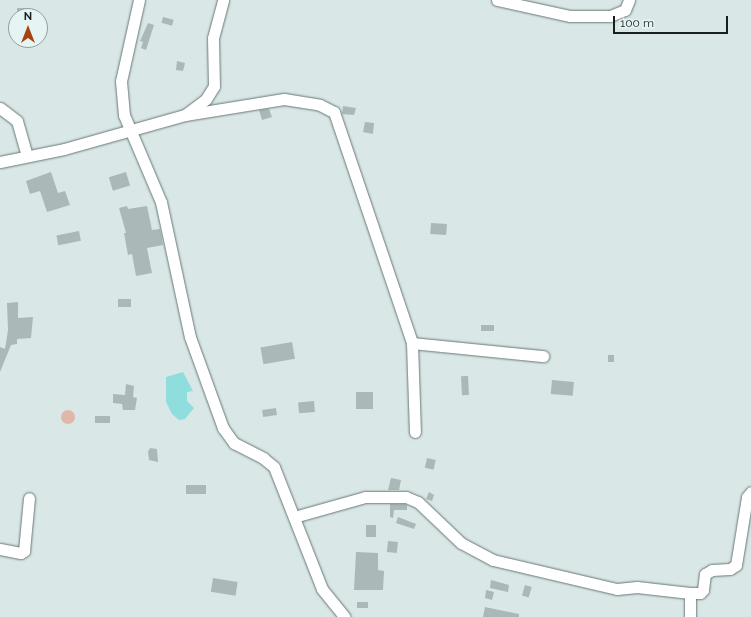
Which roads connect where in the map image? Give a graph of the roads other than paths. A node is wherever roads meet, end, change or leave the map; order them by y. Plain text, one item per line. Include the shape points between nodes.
1 (139, 0) edge
2 (223, 0) edge
3 (497, 0) edge
4 (541, 0) edge
5 (629, 0) edge
6 (548, 12) junction
7 (0, 108) edge
8 (185, 115) junction
9 (131, 130) junction
10 (27, 156) junction
11 (0, 162) edge
12 (412, 343) junction
13 (543, 356) dead end
14 (415, 432) dead end
15 (751, 492) edge
16 (28, 498) dead end
17 (294, 517) junction
18 (0, 549) edge
19 (690, 593) junction
20 (345, 617) edge
21 (690, 617) edge

1 - 9 street via 121,81 124,115
2 - 8 street via 213,38 214,86 206,99
3 - 6 street
4 - 6 street
5 - 6 street via 625,10 610,16 570,16
7 - 10 street via 17,121
8 - 9 street
8 - 12 street via 284,99 320,105 334,112
9 - 10 street via 64,150
9 - 17 street via 161,202 190,337 223,428 234,443 263,458 274,467
10 - 11 street
12 - 13 street
12 - 14 street
15 - 19 street via 747,497 736,565 730,569 712,570 705,574 703,590 700,593
16 - 18 street via 24,551 21,553
17 - 19 street via 365,497 406,497 418,502 461,543 493,560 616,589 637,587
17 - 20 street via 322,589
19 - 21 street

